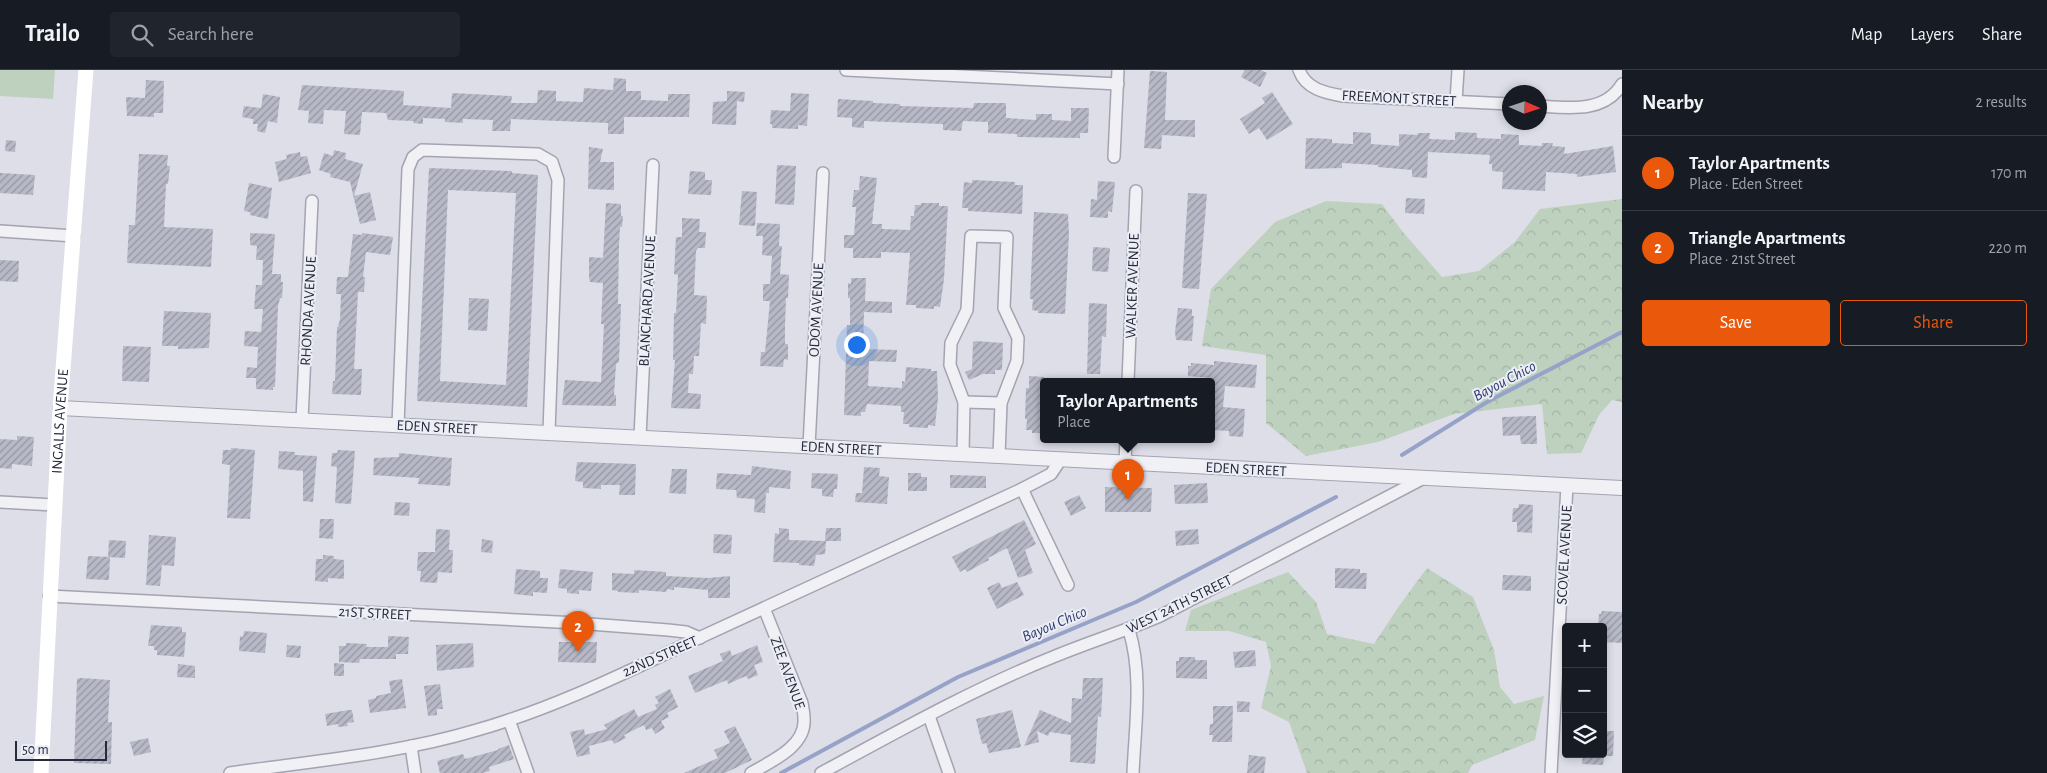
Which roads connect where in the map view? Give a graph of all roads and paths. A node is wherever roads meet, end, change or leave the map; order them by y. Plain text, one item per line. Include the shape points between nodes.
1 (86, 70) edge
2 (846, 70) edge
3 (1118, 70) edge
4 (1299, 70) edge
5 (1458, 70) edge
6 (1118, 84) junction
7 (1622, 84) edge
8 (1456, 101) junction
9 (1502, 104) edge
10 (1547, 106) edge
11 (1114, 157) dead end
12 (653, 165) dead end
13 (823, 173) dead end
14 (1136, 191) dead end
15 (312, 201) dead end
16 (0, 232) edge
17 (74, 236) junction
18 (1128, 378) edge
19 (964, 402) junction
20 (1001, 403) junction
21 (60, 408) junction
22 (302, 420) junction
23 (398, 425) junction
24 (548, 432) junction
25 (640, 437) junction
26 (1126, 443) edge
27 (809, 446) junction
28 (963, 454) junction
29 (999, 456) junction
30 (1061, 459) junction
31 (1125, 463) junction
32 (1422, 479) junction
33 (1568, 486) junction
34 (1622, 488) edge
35 (1022, 489) junction
36 (0, 502) edge
37 (54, 505) junction
38 (1068, 585) dead end
39 (49, 596) junction
40 (764, 608) junction
41 (1129, 630) junction
42 (700, 638) junction
43 (929, 716) junction
44 (509, 720) junction
45 (411, 746) junction
46 (264, 771) edge
47 (41, 773) edge
48 (230, 773) edge
49 (415, 773) edge
50 (528, 773) edge
51 (751, 773) edge
52 (821, 773) edge
53 (949, 773) edge
54 (1133, 773) edge
55 (1551, 773) edge

1 - 17 main road, INGALLS AVENUE
2 - 6 street
3 - 6 street
4 - 8 street, FREEMONT STREET via 1307,82 1326,94
5 - 8 street
6 - 11 street
7 - 10 street via 1611,98 1593,106
8 - 9 street, FREEMONT STREET
12 - 25 street, BLANCHARD AVENUE
13 - 27 street, ODOM AVENUE
14 - 18 street, WALKER AVENUE
15 - 22 street, RHONDA AVENUE
16 - 17 street
17 - 21 main road, INGALLS AVENUE
19 - 20 street
19 - 20 street via 950,365 951,343 967,310 971,236 989,236 1007,237 1004,308 1018,338 1017,361
19 - 28 street
20 - 29 street
21 - 22 street, EDEN STREET
21 - 37 main road, INGALLS AVENUE
22 - 23 street, EDEN STREET
23 - 24 street, EDEN STREET
23 - 24 street via 408,169 413,157 422,150 538,154 552,162 558,180
24 - 25 street, EDEN STREET
25 - 27 street, EDEN STREET
26 - 31 street
27 - 28 street, EDEN STREET
28 - 29 street, EDEN STREET
29 - 30 street, EDEN STREET
30 - 31 street, EDEN STREET
30 - 35 street, 22ND STREET via 1051,474
31 - 32 street, EDEN STREET
32 - 33 street, EDEN STREET
32 - 41 street, WEST 24TH STREET
33 - 34 street, EDEN STREET
33 - 55 street, SCOVEL AVENUE
35 - 38 street
35 - 40 street, 22ND STREET
36 - 37 street
37 - 39 main road, INGALLS AVENUE
39 - 42 street, 21ST STREET via 577,623 686,632
39 - 47 main road, INGALLS AVENUE
40 - 42 street, 22ND STREET
40 - 51 street, ZEE AVENUE via 802,703 804,719 803,729 794,745
41 - 43 street, WEST 24TH STREET via 1053,657
41 - 54 street via 1135,648 1137,673
42 - 44 street, 22ND STREET
43 - 52 street, WEST 24TH STREET
43 - 53 street
44 - 45 street, 22ND STREET
44 - 50 street
45 - 46 street, 22ND STREET
45 - 49 street
46 - 48 street, 22ND STREET

